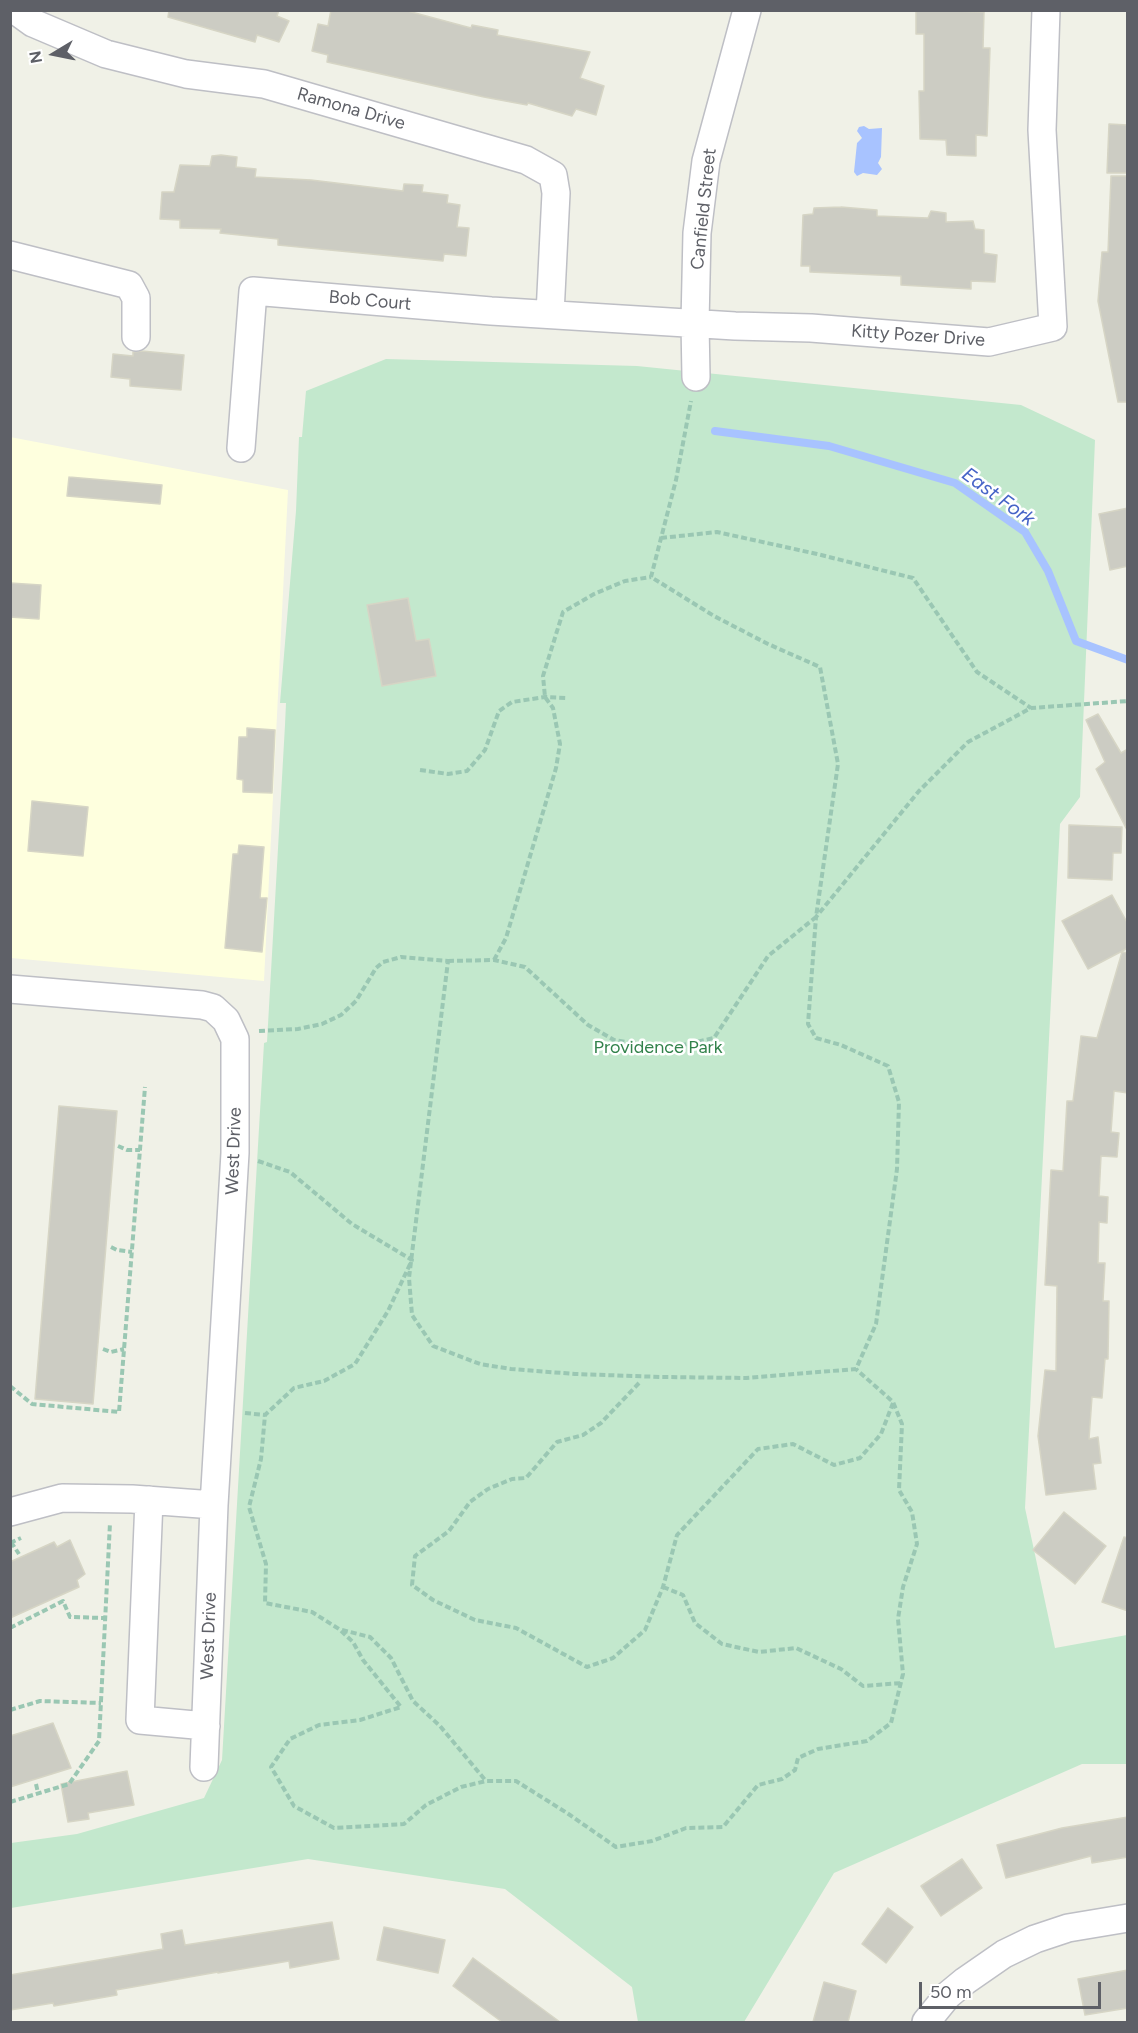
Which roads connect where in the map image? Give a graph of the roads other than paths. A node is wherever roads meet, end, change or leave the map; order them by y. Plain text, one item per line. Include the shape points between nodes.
1 (15, 10) edge
2 (747, 10) edge
3 (1046, 10) edge
4 (10, 255) edge
5 (550, 314) junction
6 (645, 319) joint
7 (694, 323) junction
8 (136, 337) dead end
9 (696, 377) road end
10 (241, 448) dead end
11 (10, 989) edge
12 (149, 1500) junction
13 (214, 1505) junction
14 (10, 1512) edge
15 (206, 1726) junction
16 (204, 1767) dead end
17 (1128, 1917) edge
18 (926, 2022) edge

1 - 5 street, Ramona Drive via 33,23 106,54 186,74 264,84 526,159 553,175 556,194
2 - 7 street, Canfield Street via 706,161 697,233
3 - 7 street, Kitty Pozer Drive via 1042,130 1053,327 989,342
4 - 8 street via 129,285 136,298
5 - 6 street, Bob Court
5 - 10 street, Bob Court via 254,291
6 - 7 street, Kitty Pozer Drive
7 - 9 street, Canfield Street
11 - 13 street, West Drive via 202,1005 213,1008 234,1034 235,1153
12 - 13 street
12 - 14 street via 62,1498
12 - 15 street via 140,1720
13 - 15 street, West Drive
15 - 16 street, West Drive
17 - 18 street via 1068,1928 1004,1954 948,1995

